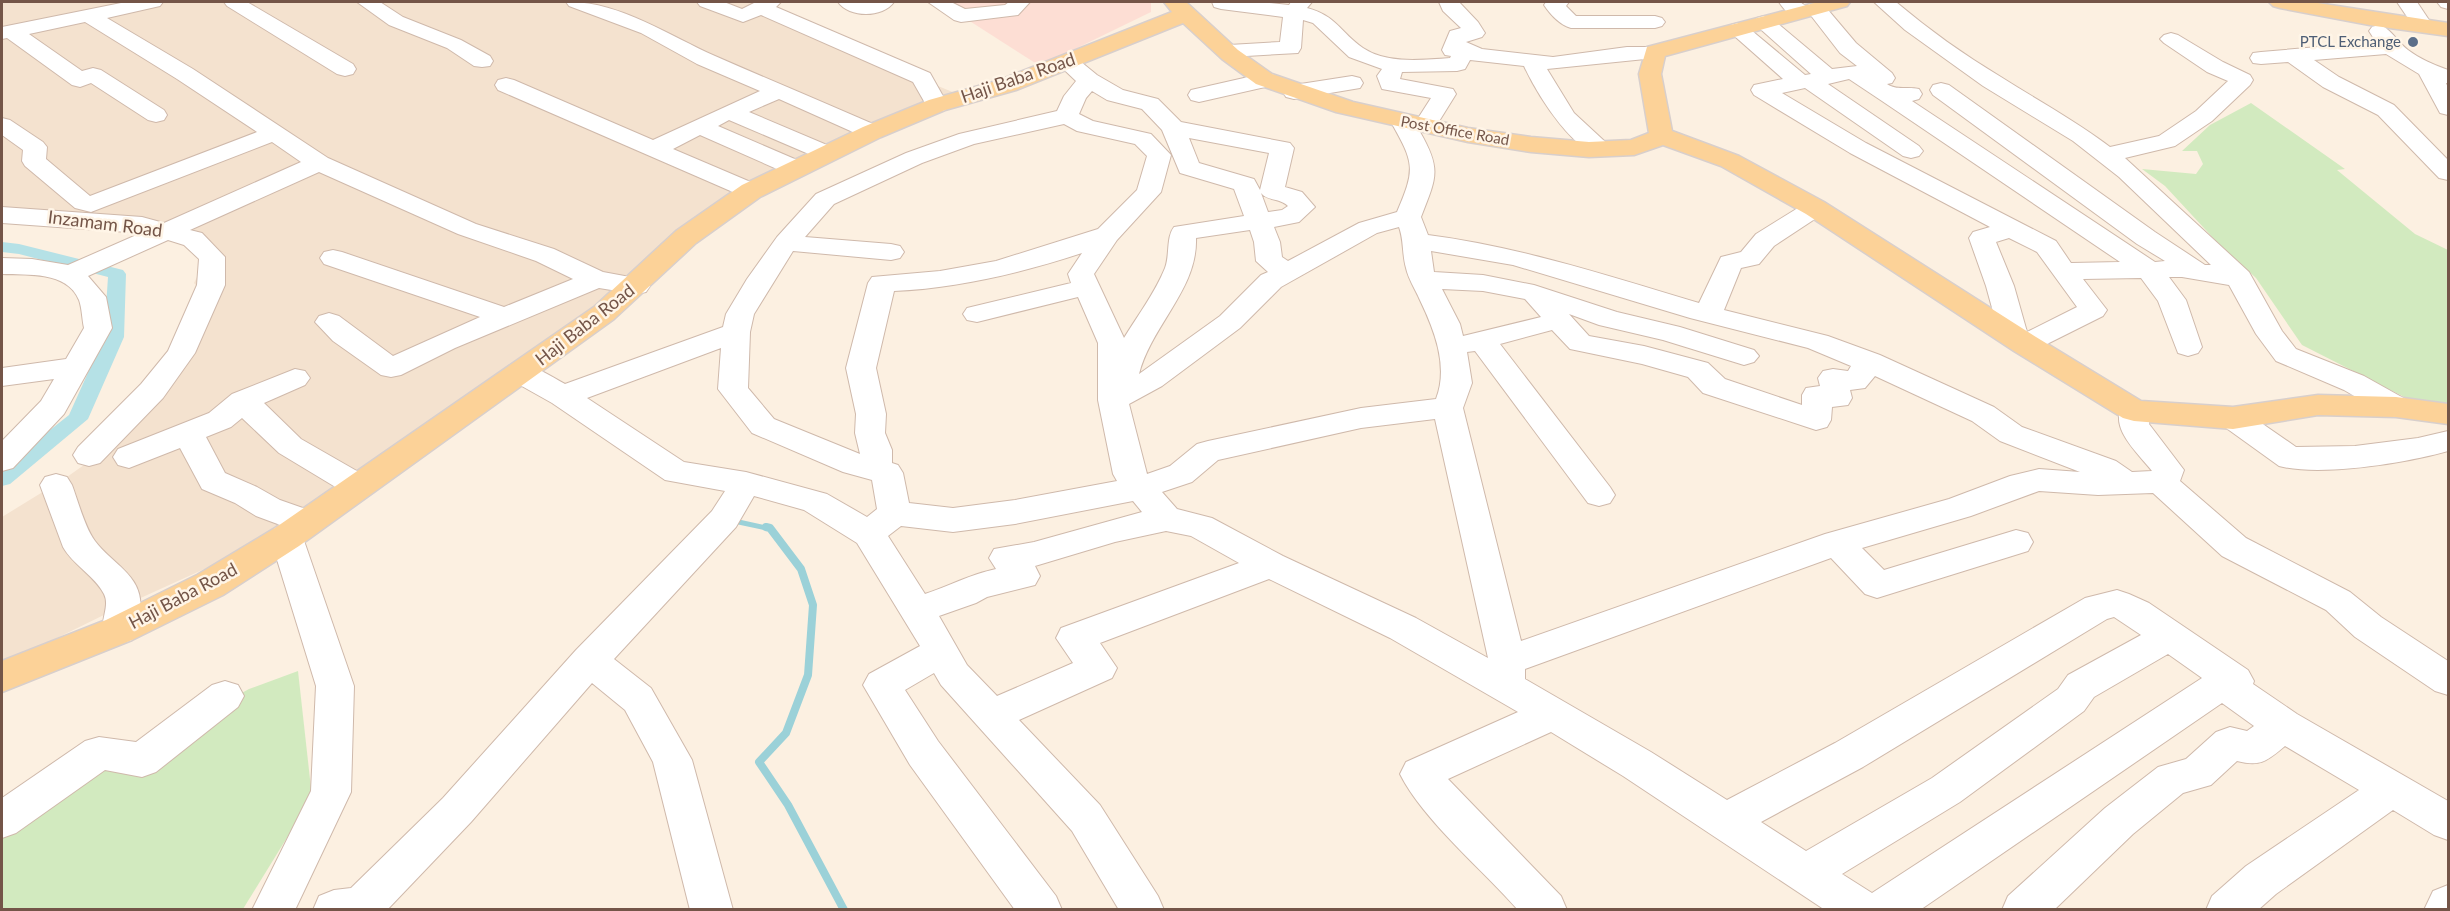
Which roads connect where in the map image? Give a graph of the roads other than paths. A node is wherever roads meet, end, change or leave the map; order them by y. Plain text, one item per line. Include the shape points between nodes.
1 (148, 2) edge
2 (234, 2) edge
3 (367, 2) edge
4 (576, 2) edge
5 (706, 2) edge
6 (848, 2) edge
7 (884, 2) edge
8 (938, 2) edge
9 (1020, 2) edge
10 (1226, 2) edge
11 (1449, 2) edge
12 (1559, 2) edge
13 (1641, 2) edge
14 (1840, 2) edge
15 (1884, 2) edge
16 (2280, 2) edge
17 (2407, 2) edge
18 (765, 4) edge
19 (1299, 7) edge
20 (1802, 7) edge
21 (1180, 8) edge
22 (90, 16) junction
23 (2375, 20) junction
24 (1655, 22) junction
25 (1764, 22) junction
26 (2423, 26) junction
27 (1738, 29) junction
28 (2448, 30) edge
29 (6, 32) edge
30 (2171, 39) dead end
31 (1681, 45) junction
32 (2391, 47) junction
33 (1229, 51) junction
34 (1655, 52) junction
35 (2292, 55) junction
36 (2261, 58) dead end
37 (482, 61) dead end
38 (1532, 61) junction
39 (1066, 62) junction
40 (1391, 63) junction
41 (1457, 64) junction
42 (345, 69) dead end
43 (2438, 74) edge
44 (1089, 80) junction
45 (1266, 80) junction
46 (1812, 80) junction
47 (1352, 83) dead end
48 (506, 85) dead end
49 (2005, 89) junction
50 (1941, 90) junction
51 (779, 92) junction
52 (1294, 92) junction
53 (1199, 95) dead end
54 (1897, 95) junction
55 (937, 105) junction
56 (2448, 105) edge
57 (737, 109) junction
58 (156, 115) dead end
59 (1067, 116) junction
60 (1414, 124) junction
61 (2, 125) edge
62 (699, 126) junction
63 (1173, 128) junction
64 (872, 132) junction
65 (275, 133) junction
66 (1663, 136) junction
67 (2420, 143) junction
68 (2448, 146) edge
69 (654, 149) junction
70 (834, 150) junction
71 (1602, 150) junction
72 (1911, 151) dead end
73 (2106, 155) junction
74 (319, 163) junction
75 (1862, 164) dead end
76 (795, 168) junction
77 (2448, 173) edge
78 (751, 191) junction
79 (1954, 198) junction
80 (1815, 208) junction
81 (2, 215) edge
82 (1259, 220) junction
83 (1413, 229) junction
84 (2010, 229) junction
85 (168, 231) junction
86 (1107, 235) junction
87 (786, 243) junction
88 (891, 252) dead end
89 (333, 258) dead end
90 (2, 266) edge
91 (2149, 270) junction
92 (2063, 271) junction
93 (2198, 271) junction
94 (1287, 272) junction
95 (71, 274) junction
96 (2239, 278) junction
97 (596, 279) junction
98 (1425, 280) junction
99 (636, 286) junction
100 (1087, 286) junction
101 (1534, 293) junction
102 (977, 314) dead end
103 (1708, 314) junction
104 (506, 317) junction
105 (329, 322) dead end
106 (1541, 326) dead end
107 (736, 332) junction
108 (1482, 340) junction
109 (2020, 341) junction
110 (1452, 347) junction
111 (2188, 347) dead end
112 (1744, 356) dead end
113 (1870, 362) junction
114 (76, 367) junction
115 (521, 373) junction
116 (2, 377) edge
117 (295, 378) dead end
118 (563, 396) junction
119 (1113, 399) junction
120 (243, 401) junction
121 (2396, 407) junction
122 (1448, 408) junction
123 (2134, 411) junction
124 (2448, 414) edge
125 (2233, 418) junction
126 (189, 435) junction
127 (2448, 441) edge
128 (8, 450) edge
129 (89, 455) dead end
130 (129, 457) dead end
131 (876, 470) junction
132 (2144, 482) junction
133 (746, 483) junction
134 (56, 485) dead end
135 (358, 486) junction
136 (1141, 488) junction
137 (1599, 495) dead end
138 (1167, 519) junction
139 (881, 524) junction
140 (297, 529) junction
141 (2016, 542) dead end
142 (1838, 543) junction
143 (1271, 566) junction
144 (917, 610) junction
145 (119, 630) junction
146 (2169, 636) junction
147 (942, 651) junction
148 (589, 660) junction
149 (1506, 674) junction
150 (2, 677) edge
151 (2229, 677) junction
152 (2448, 680) edge
153 (225, 696) dead end
154 (1552, 714) junction
155 (991, 715) junction
156 (2283, 725) junction
157 (2392, 789) junction
158 (2, 820) edge
159 (1726, 821) junction
160 (2448, 822) edge
161 (1805, 874) junction
162 (2448, 905) edge
163 (273, 909) edge
164 (334, 909) edge
165 (712, 909) edge
166 (1041, 909) edge
167 (1143, 909) edge
168 (1546, 909) edge
169 (1862, 909) edge
170 (1883, 909) edge
171 (2023, 909) edge
172 (2228, 909) edge
173 (2445, 909) edge

1 - 22 street
2 - 42 street
3 - 37 street via 396,21 454,44
4 - 51 street via 648,29
5 - 18 street via 743,16
6 - 7 street via 867,9
8 - 9 street via 961,16 1011,11
10 - 19 street
10 - 21 street
11 - 41 street via 1475,33 1456,35 1451,55
12 - 24 street via 1554,4 1571,22
13 - 24 street
14 - 20 main road
15 - 49 street via 1912,26
16 - 23 main road
17 - 26 street
18 - 55 street via 922,78
19 - 33 street via 1290,48
19 - 40 street via 1320,19 1360,56
20 - 25 main road
20 - 54 street
21 - 33 main road, Post Office Road
21 - 39 main road, Haji Baba Road
22 - 29 street
22 - 65 street
23 - 26 main road
23 - 32 street
24 - 31 street via 1667,38
25 - 27 main road
25 - 46 street
26 - 28 main road
27 - 31 main road
27 - 46 street
29 - 58 street via 80,80 93,75
30 - 73 street via 2242,80 2204,117 2167,141
31 - 34 main road
32 - 35 street
32 - 43 street
33 - 45 main road, Post Office Road
34 - 38 street via 1553,63
34 - 66 main road via 1650,74
35 - 36 street
35 - 67 street via 2331,82 2386,110
38 - 41 street via 1476,55 1466,48
38 - 71 street via 1566,118
39 - 44 street
39 - 55 main road, Haji Baba Road via 1008,85
40 - 41 street
40 - 60 street via 1394,68 1388,76 1390,84 1445,94
43 - 56 street
44 - 59 street via 1075,96
44 - 63 street via 1115,95 1150,104
45 - 52 main road, Post Office Road
45 - 53 street
46 - 54 street via 1853,72
46 - 72 street
46 - 79 street via 1762,90 1867,153
47 - 52 street
48 - 69 street
49 - 50 street
49 - 73 street
50 - 54 street
50 - 93 street
51 - 57 street
51 - 64 street
52 - 60 main road, Post Office Road
54 - 91 street
55 - 64 main road, Haji Baba Road
57 - 62 street
57 - 70 street
59 - 86 street via 1084,126 1143,139 1159,155 1149,192
59 - 87 street via 967,139 838,192 825,200
60 - 71 main road, Post Office Road via 1540,146
60 - 83 street via 1426,171
61 - 65 street via 35,147 34,161 84,203 91,204
62 - 69 street
62 - 76 street
63 - 82 street via 1190,168 1245,184
63 - 82 street via 1282,148 1272,191 1293,197 1302,207 1290,217
64 - 70 main road, Haji Baba Road
65 - 74 street
66 - 71 main road, Post Office Road via 1657,142 1621,151
66 - 80 main road via 1730,161
67 - 68 street
67 - 77 street
69 - 78 street
70 - 76 main road, Haji Baba Road
73 - 96 street
74 - 85 street
74 - 97 street via 467,229 545,255
75 - 79 street via 1934,200
76 - 78 main road, Haji Baba Road
78 - 99 main road, Haji Baba Road via 686,237
79 - 84 street
80 - 103 street via 1765,240 1750,258 1730,263
80 - 109 main road
81 - 85 street, Inzamam Road via 142,225
82 - 94 street via 1269,261
82 - 119 street via 1183,232 1185,248 1176,273 1130,355
83 - 94 street via 1368,228
83 - 98 street via 1419,269
83 - 103 street
84 - 92 street via 2047,247
84 - 109 street via 1982,238
85 - 95 street
85 - 129 street, Inzamam Road via 193,239 212,257 211,285 181,353 152,391
86 - 100 street via 1081,274
86 - 131 street via 1054,255 960,277 882,283 861,368 871,414
87 - 88 street
87 - 107 street via 751,294
89 - 104 street
90 - 95 street
91 - 92 street
91 - 93 street
91 - 111 street via 2172,300
92 - 109 street via 2092,310
93 - 96 street
94 - 119 street via 1271,281 1221,329 1152,379
95 - 114 street via 92,297 98,328
96 - 121 street via 2286,355 2354,383
97 - 99 street
97 - 104 street
98 - 101 street via 1483,283
98 - 110 street via 1446,324
99 - 115 main road, Haji Baba Road via 604,314
100 - 102 street
100 - 119 street via 1112,344
101 - 112 street via 1609,320 1670,333
101 - 113 street via 1580,343 1698,370 1714,386 1816,420 1817,395 1837,398 1833,378 1855,381
103 - 113 street via 1786,333
104 - 105 street via 391,368
106 - 108 street
107 - 118 street
107 - 131 street via 733,389 763,426
108 - 110 street
108 - 137 street
109 - 123 main road
110 - 122 street via 1457,383
113 - 132 street via 1983,414 2011,434
114 - 116 street
114 - 128 street via 53,407
115 - 118 street
115 - 135 main road, Haji Baba Road
117 - 120 street
118 - 133 street via 676,472
119 - 136 street via 1129,474
120 - 126 street via 220,420
120 - 135 street via 290,446
121 - 124 main road
121 - 125 main road via 2318,405
122 - 136 street via 1361,418 1208,452 1181,474
122 - 149 street
123 - 125 main road
123 - 132 street via 2134,426 2168,470 2166,477
125 - 127 street via 2290,458 2355,457
126 - 130 street
126 - 140 street via 213,481 246,495
131 - 139 street via 887,473
132 - 142 street via 2039,480
132 - 152 street via 2234,547 2338,601 2368,627
133 - 139 street
133 - 148 street via 724,519
134 - 145 street via 80,548 118,585 124,600
135 - 140 main road, Haji Baba Road
136 - 138 street
136 - 139 street via 1015,512
138 - 143 street via 1200,526
138 - 144 street via 1006,558 1023,576 978,586
139 - 144 street
140 - 145 main road, Haji Baba Road via 210,585
140 - 163 street via 335,686 331,792
141 - 142 street via 1877,585
142 - 149 street
143 - 149 street
143 - 155 street via 1074,638 1099,668
144 - 147 street
145 - 150 main road, Haji Baba Road
146 - 151 street
146 - 159 street via 2117,603 2097,608 1849,755
146 - 161 street via 2081,686 2071,700 1946,790
147 - 155 street via 954,675
147 - 166 street via 882,685 924,753
148 - 164 street via 458,810 362,906
148 - 165 street via 638,699 672,760
149 - 154 street
151 - 156 street via 2235,681 2232,690
151 - 170 street
153 - 158 street via 142,760 99,753
154 - 159 street
154 - 168 street via 1419,774 1447,809 1511,869
155 - 167 street via 1086,818
156 - 157 street
156 - 171 street via 2253,749 2230,743 2197,773 2172,780 2119,821
157 - 160 street
157 - 172 street via 2261,880
159 - 161 street
161 - 169 street
162 - 173 street

